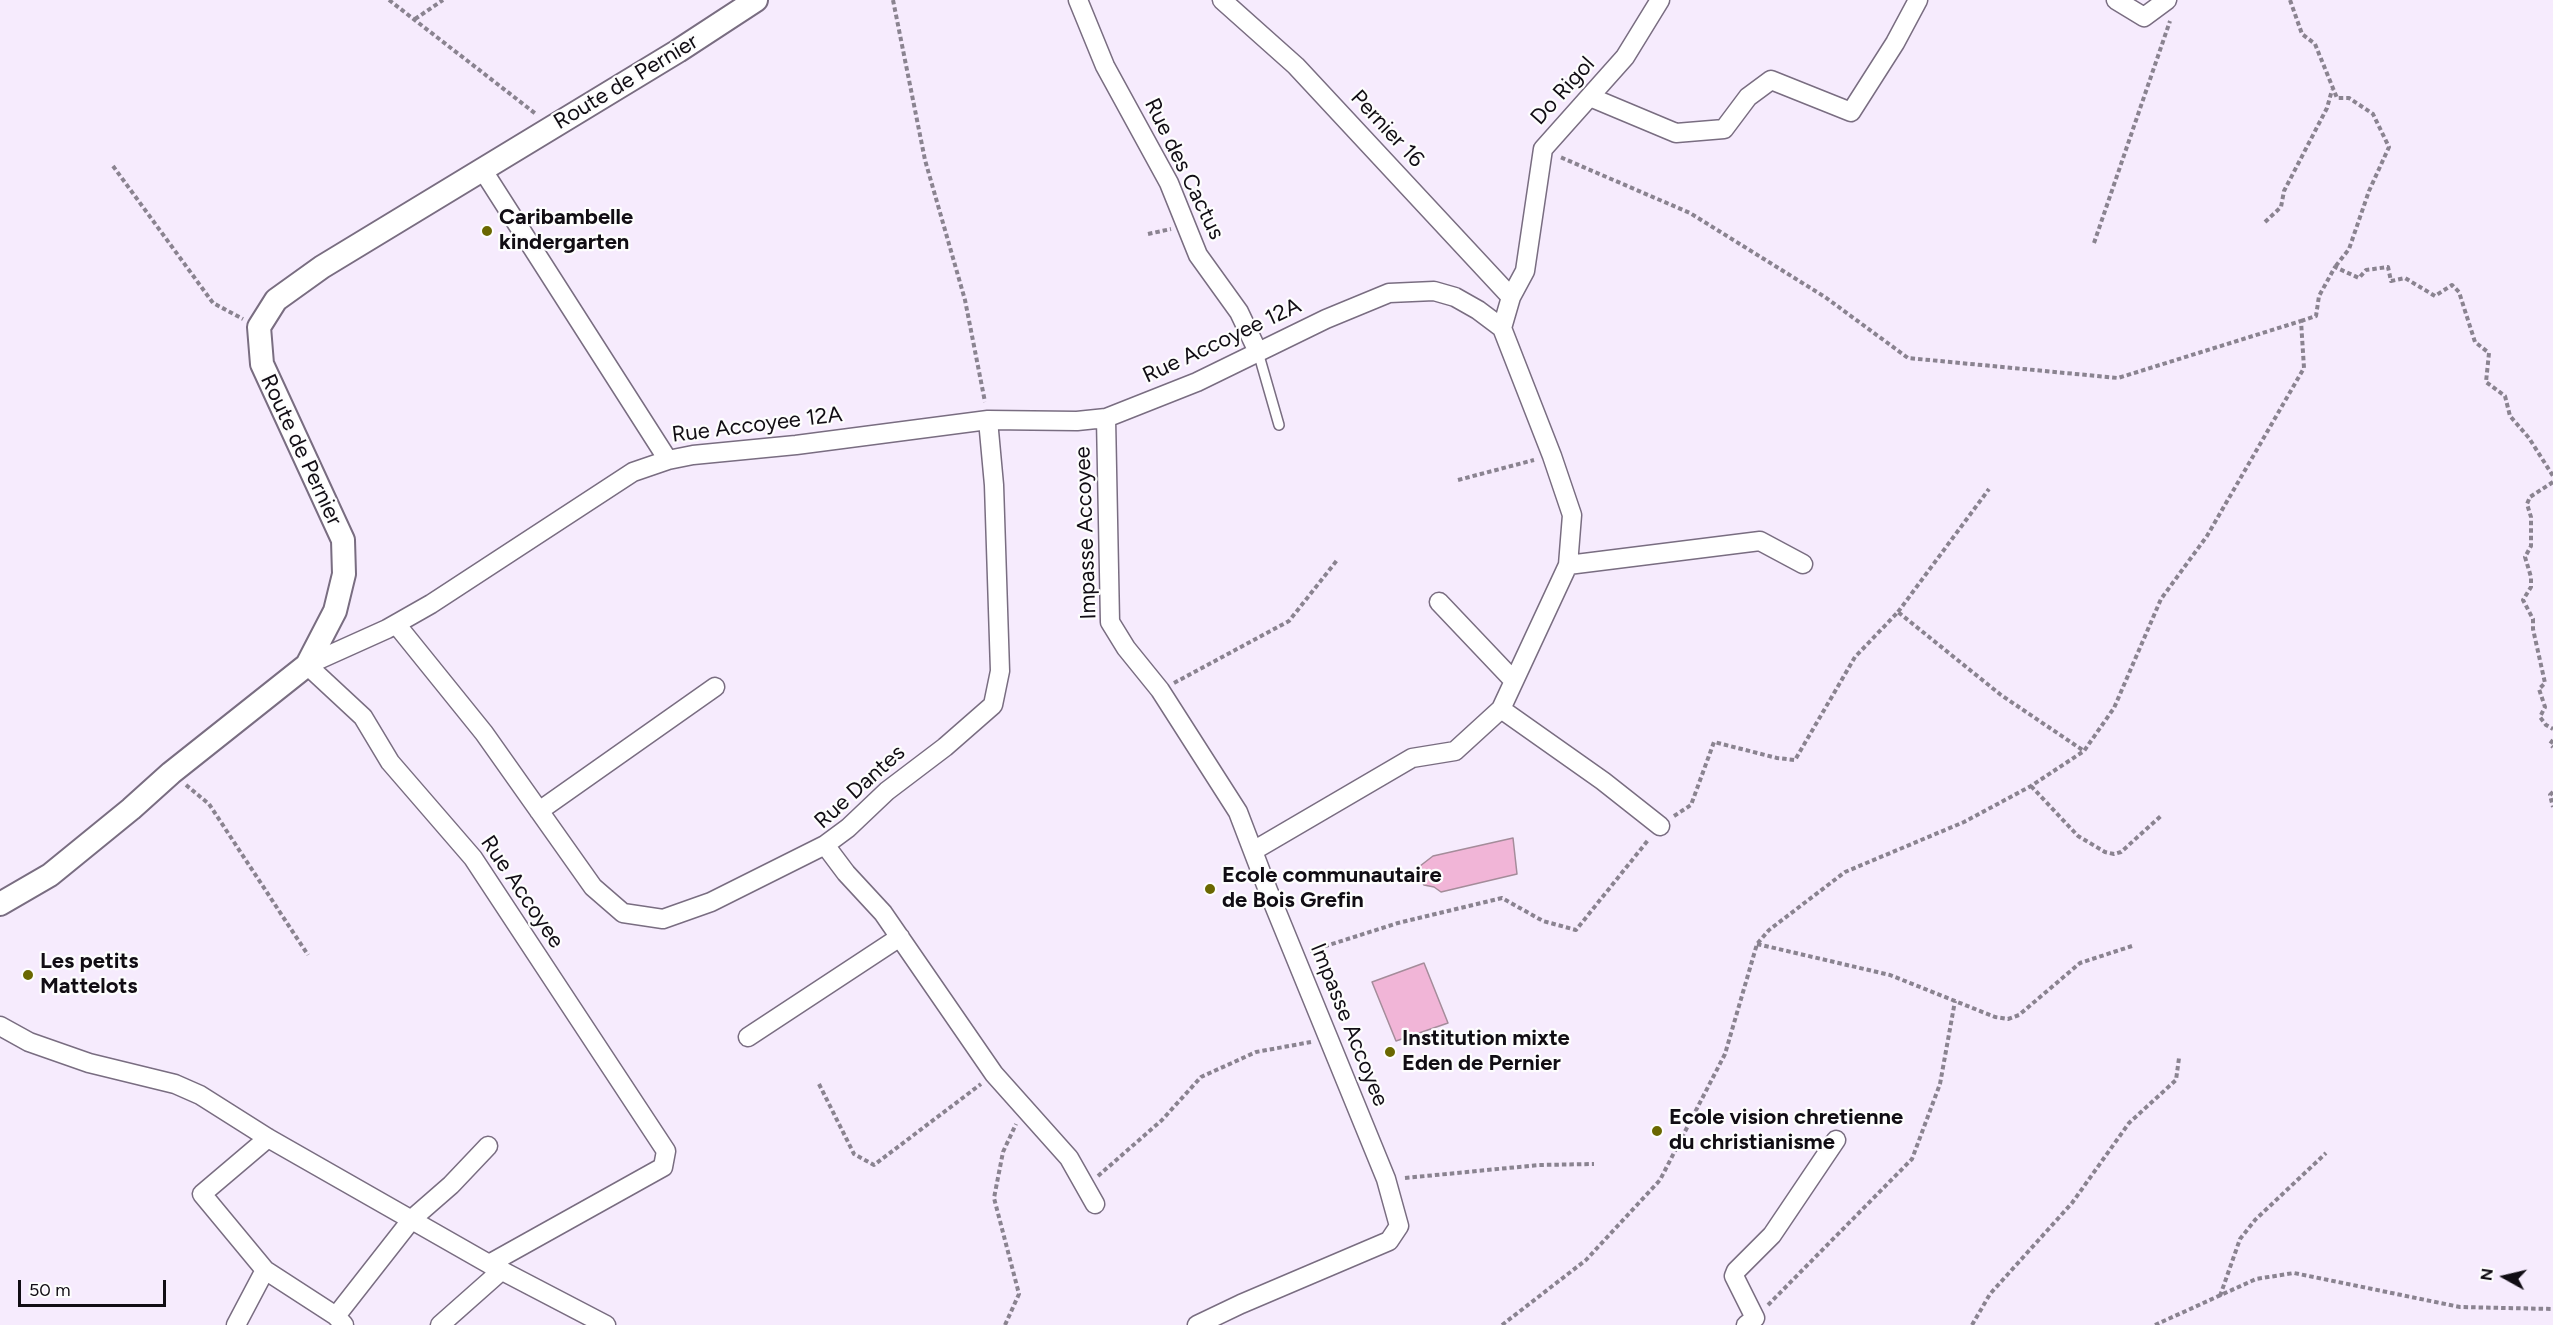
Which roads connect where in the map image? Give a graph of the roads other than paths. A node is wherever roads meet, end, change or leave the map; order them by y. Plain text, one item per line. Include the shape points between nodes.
1 (756, 0) edge
2 (1078, 0) edge
3 (1222, 0) edge
4 (1660, 0) edge
5 (1918, 0) edge
6 (2116, 0) edge
7 (2170, 6) edge
8 (1590, 97) junction
9 (482, 170) junction
10 (1511, 297) junction
11 (1502, 328) junction
12 (1258, 352) junction
13 (1106, 418) junction
14 (988, 420) junction
15 (1279, 425) dead end
16 (668, 460) junction
17 (1803, 564) dead end
18 (1568, 566) junction
19 (1439, 602) dead end
20 (396, 624) junction
21 (307, 665) junction
22 (1514, 681) junction
23 (715, 687) dead end
24 (1501, 710) junction
25 (539, 811) junction
26 (1660, 826) road end
27 (825, 845) junction
28 (1252, 851) junction
29 (0, 904) edge
30 (900, 937) junction
31 (0, 1026) edge
32 (748, 1037) dead end
33 (268, 1138) junction
34 (1836, 1140) dead end
35 (488, 1146) dead end
36 (1095, 1204) dead end
37 (412, 1219) junction
38 (495, 1268) junction
39 (265, 1270) junction
40 (340, 1320) edge
41 (1750, 1322) edge
42 (236, 1325) edge
43 (440, 1325) edge
44 (606, 1325) edge
45 (1197, 1325) edge

1 - 9 street, Route de Pernier
2 - 12 street, Rue des Cactus via 1105,66 1169,183 1198,255 1239,312
3 - 10 street, Pernier 16 via 1296,66
4 - 8 street, Do Rigol via 1625,57
5 - 8 street via 1851,112 1771,80 1748,97 1724,129 1676,133
6 - 7 street via 2144,17
8 - 10 street, Do Rigol via 1543,149 1525,271
9 - 16 street
9 - 21 street, Route de Pernier via 322,267 276,300 259,327 262,364 343,540 344,574 335,611
10 - 11 street, Do Rigol
11 - 12 street, Rue Accoyee 12A via 1455,297 1434,291 1389,293
11 - 18 street via 1572,515
12 - 13 street, Rue Accoyee 12A via 1197,382
12 - 15 lane
13 - 14 street, Rue Accoyee 12A
13 - 28 street, Impasse Accoyee via 1110,622 1160,690 1238,812
14 - 16 street, Rue Accoyee 12A
14 - 27 street, Rue Dantes via 1000,671 993,705
16 - 20 street, Rue Accoyee 12A via 633,472 609,486
17 - 18 street via 1760,542
18 - 22 street
19 - 22 street
20 - 21 street, Rue Accoyee 12A
20 - 25 street via 484,733
21 - 29 street, Route de Pernier via 50,874
21 - 38 street, Rue Accoyee via 363,717 390,762 473,858 666,1151 663,1167
22 - 24 street
23 - 25 street
24 - 26 street
24 - 28 street via 1455,751 1412,758
25 - 27 street via 593,887 623,913 663,919 711,902
27 - 30 street, Rue Dantes
28 - 45 street, Impasse Accoyee via 1386,1179 1399,1226 1389,1241
30 - 32 street
30 - 36 street, Rue Dantes via 994,1074 1069,1158
31 - 33 street via 29,1042 89,1063 200,1095
33 - 37 street
33 - 39 street via 202,1194
34 - 41 street via 1772,1234 1736,1271 1734,1276
35 - 37 street
37 - 38 street
37 - 40 street
38 - 43 street
38 - 44 street
39 - 40 street
39 - 42 street

